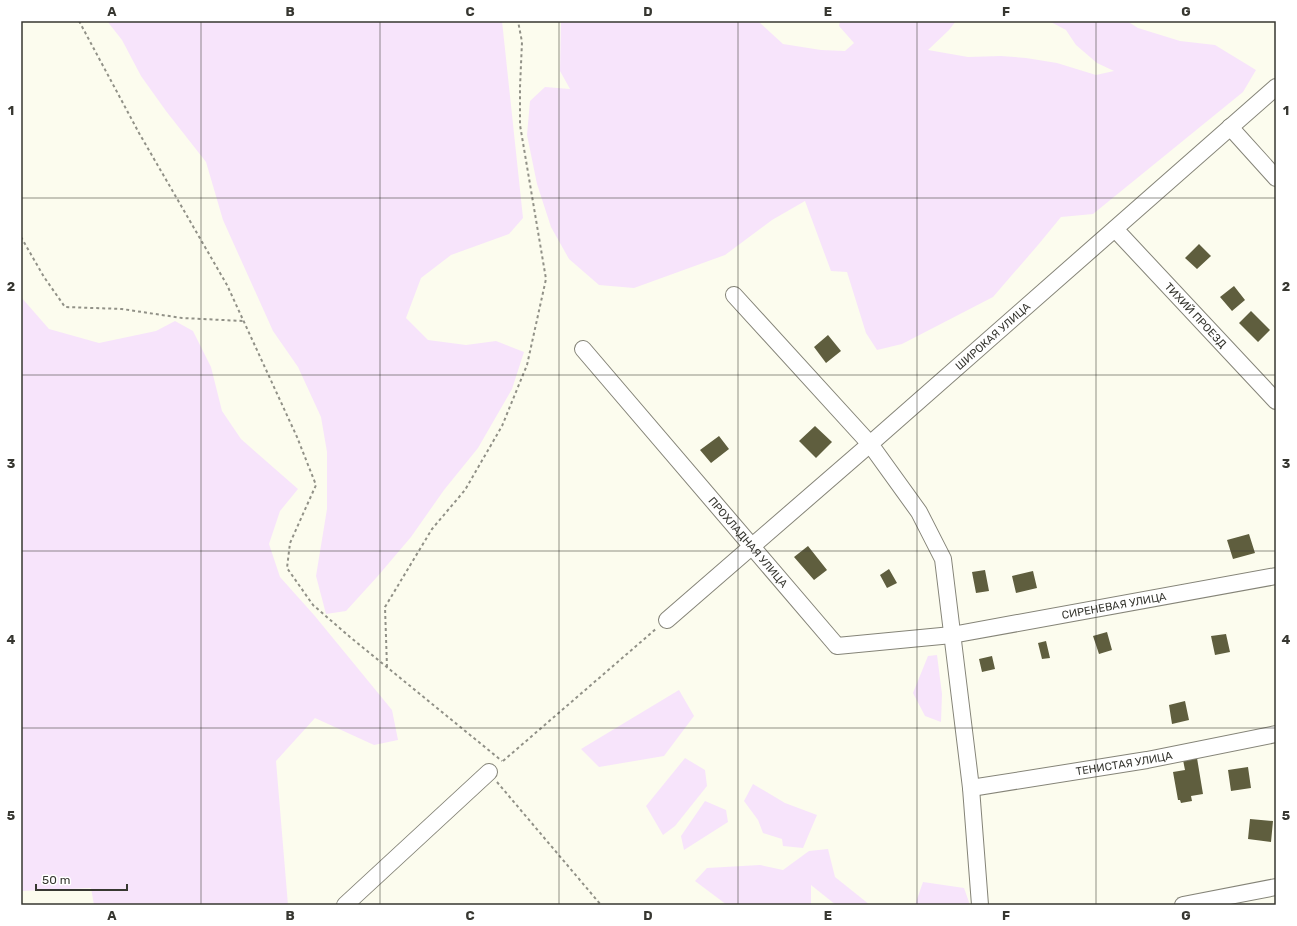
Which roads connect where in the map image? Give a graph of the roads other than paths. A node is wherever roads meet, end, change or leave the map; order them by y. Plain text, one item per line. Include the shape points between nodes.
1 (1276, 87) edge
2 (1230, 127) junction
3 (1276, 178) edge
4 (1115, 229) junction
5 (734, 295) dead end
6 (583, 349) dead end
7 (1276, 401) edge
8 (870, 444) junction
9 (752, 548) junction
10 (1276, 576) edge
11 (668, 620) road end
12 (952, 635) junction
13 (1276, 734) edge
14 (489, 772) road end
15 (971, 788) junction
16 (1276, 887) edge
17 (345, 905) edge
18 (980, 905) edge
19 (1183, 905) edge

1 - 2 street, ШИРОКАЯ УЛИЦА
2 - 3 street
2 - 4 street, ШИРОКАЯ УЛИЦА
4 - 7 street, ТИХИЙ ПРОЕЗД
4 - 8 street, ШИРОКАЯ УЛИЦА
5 - 8 street
6 - 9 street, ПРОХЛАДНАЯ УЛИЦА
8 - 9 street, ШИРОКАЯ УЛИЦА
8 - 12 street via 919,512 943,559
9 - 11 street, ШИРОКАЯ УЛИЦА
9 - 12 street, ПРОХЛАДНАЯ УЛИЦА via 836,646
10 - 12 street, СИРЕНЕВАЯ УЛИЦА
12 - 15 street
13 - 15 street, ТЕНИСТАЯ УЛИЦА via 1147,760
14 - 17 street
15 - 18 street
16 - 19 street

